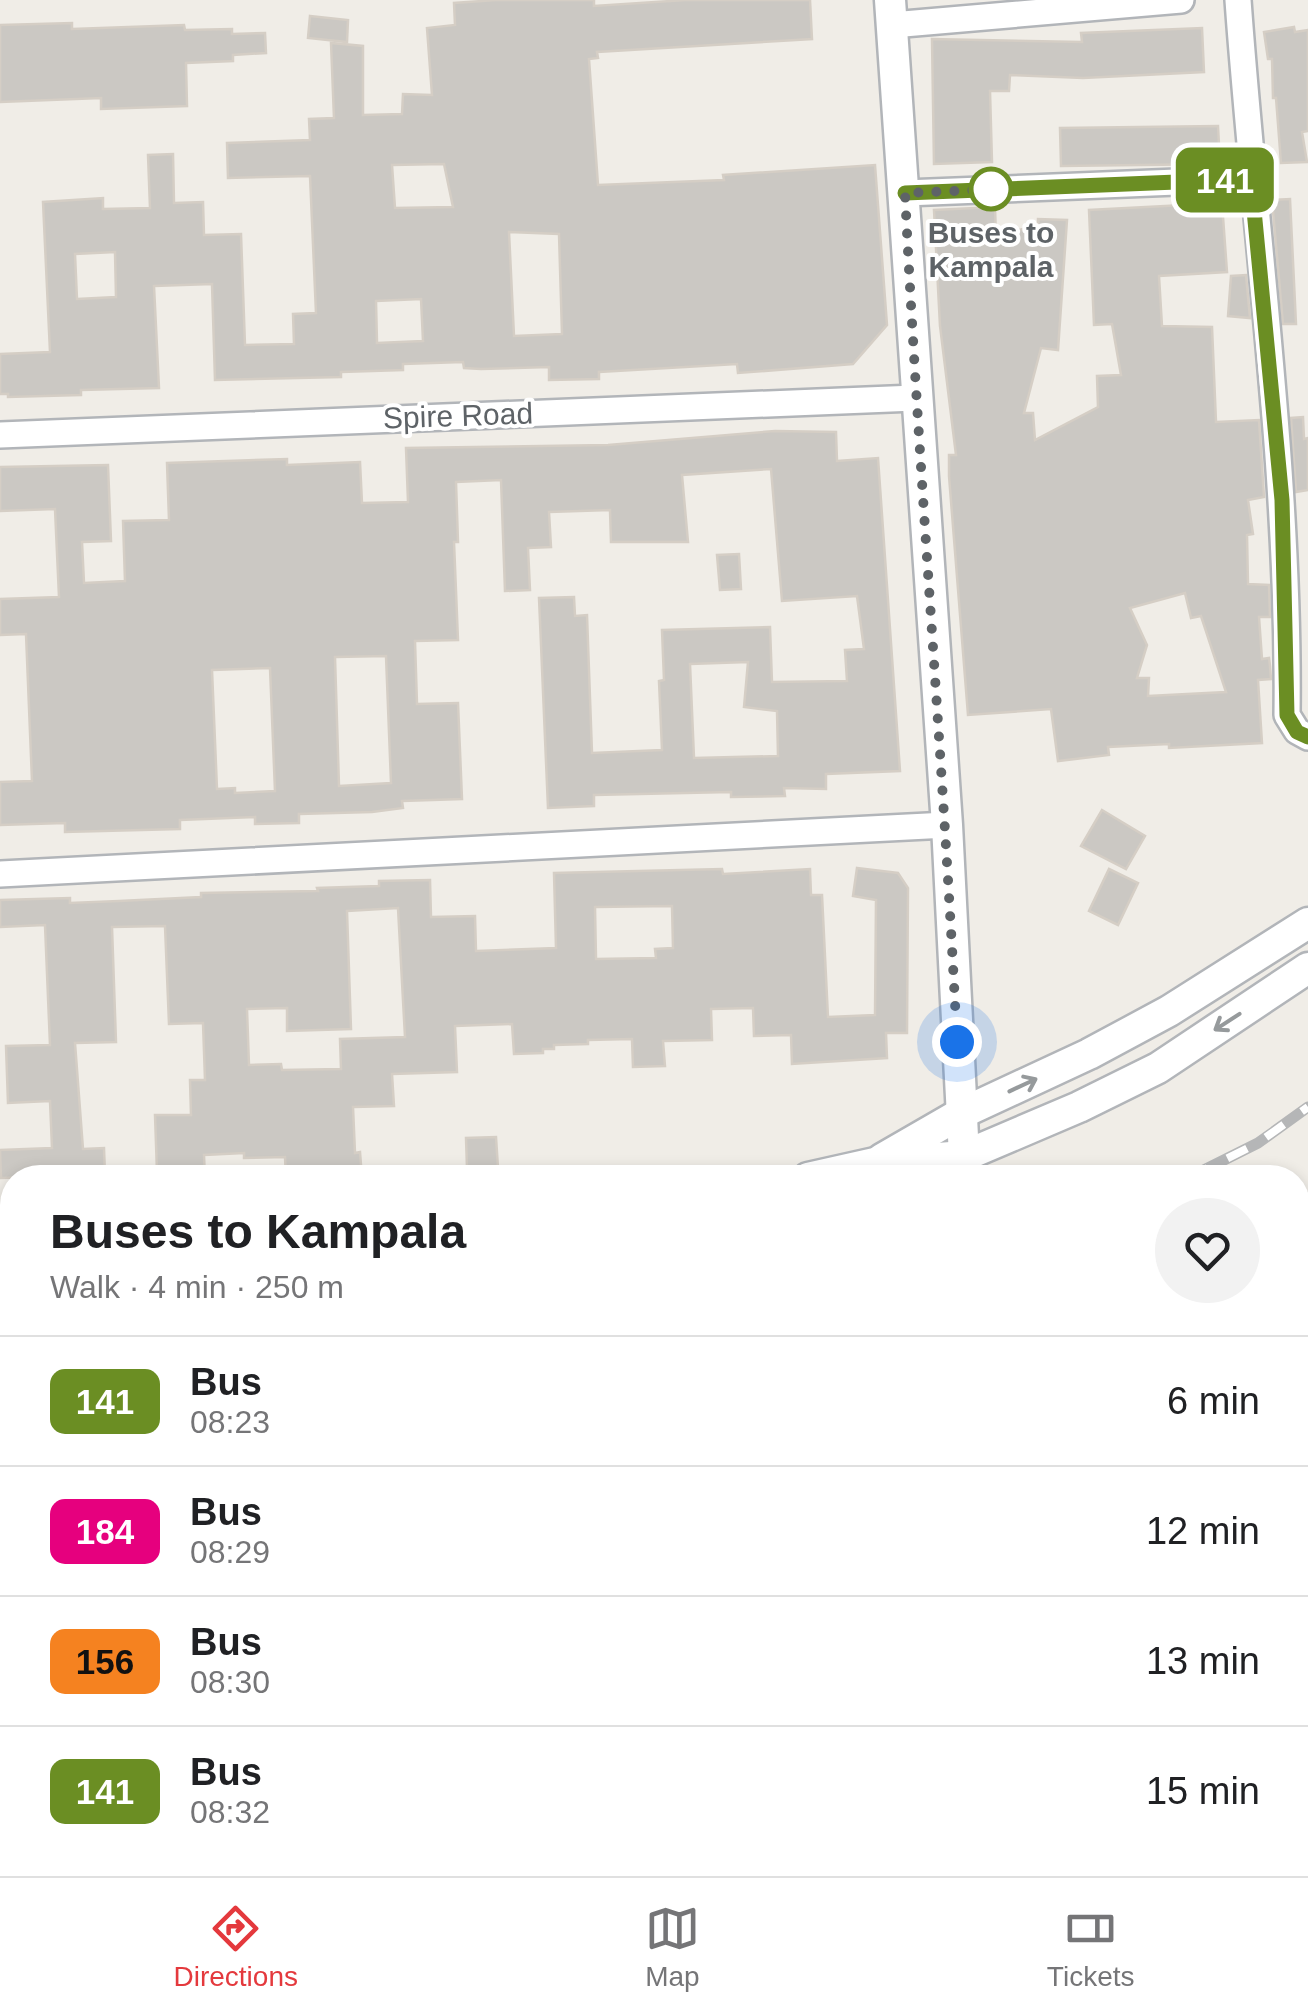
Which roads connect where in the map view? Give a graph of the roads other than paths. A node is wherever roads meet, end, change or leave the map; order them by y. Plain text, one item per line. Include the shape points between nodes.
1 (1181, 0) edge
2 (1238, 0) edge
3 (1109, 3) edge
4 (1065, 4) edge
5 (891, 12) edge
6 (1251, 179) junction
7 (905, 193) junction
8 (915, 398) junction
9 (0, 435) edge
10 (1296, 550) edge
11 (1308, 737) edge
12 (946, 825) junction
13 (0, 874) edge
14 (1308, 923) edge
15 (1308, 968) edge
16 (960, 1114) junction
17 (874, 1163) junction
18 (865, 1165) edge
19 (919, 1165) edge
20 (964, 1165) edge
21 (968, 1165) edge

1 - 3 street
2 - 6 street
3 - 4 street
4 - 5 street
5 - 7 street
6 - 7 street
6 - 10 street
7 - 8 street
8 - 9 street, Spire Road
8 - 12 street
10 - 11 street via 1287,715
12 - 13 street
12 - 16 street
16 -> 14 street via 1153,1020
15 -> 21 street via 1158,1068
16 - 17 street
16 - 20 street
17 - 18 street
17 - 19 street

